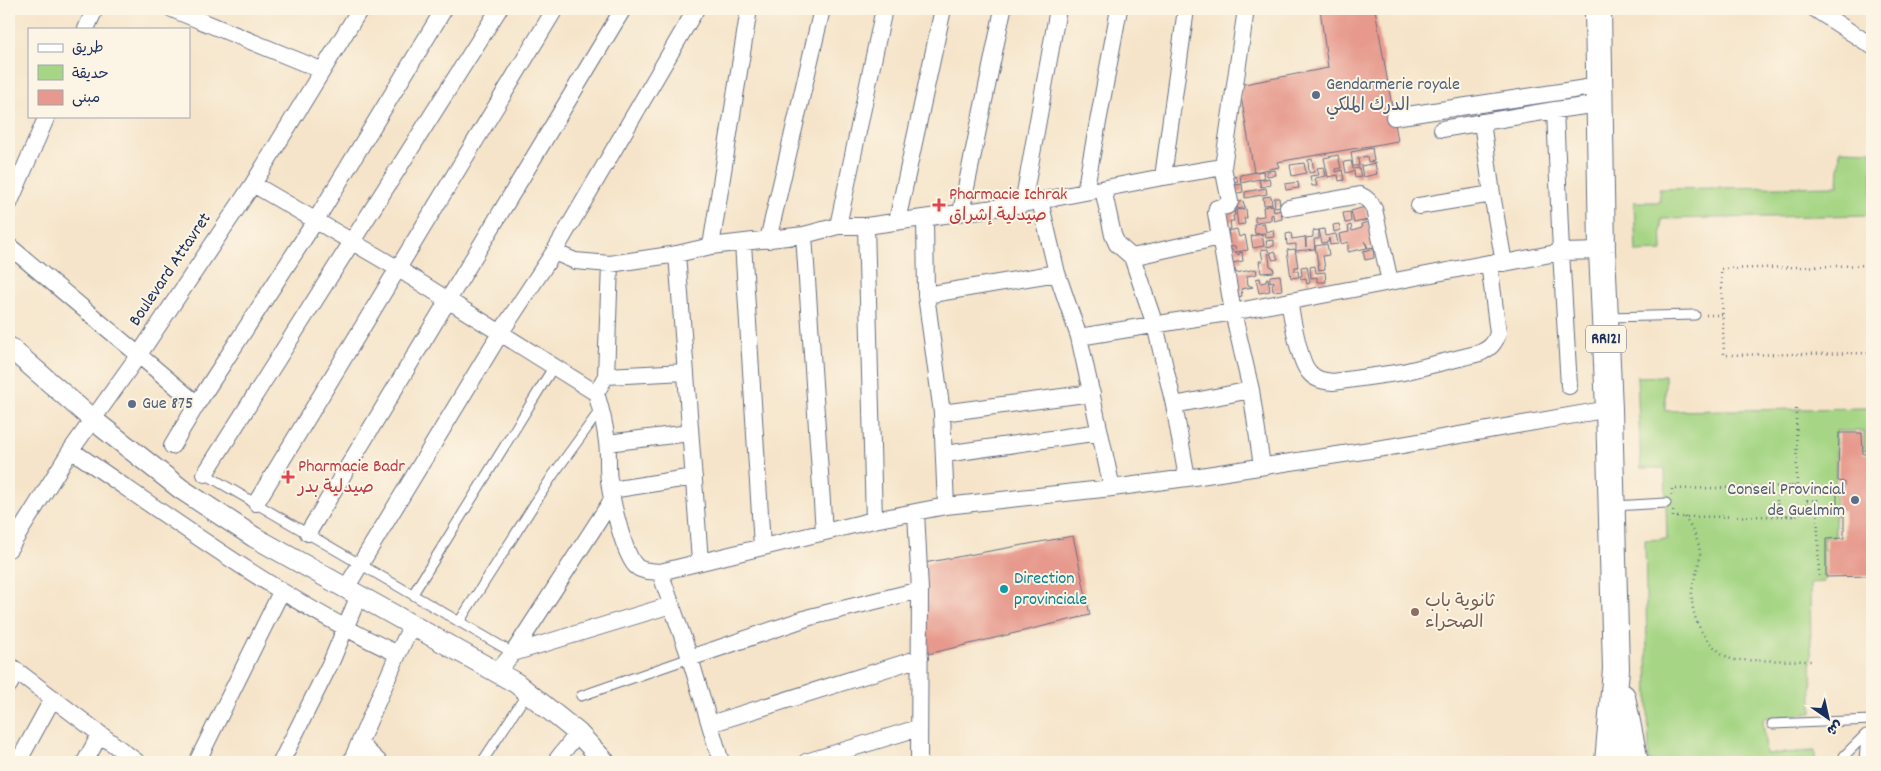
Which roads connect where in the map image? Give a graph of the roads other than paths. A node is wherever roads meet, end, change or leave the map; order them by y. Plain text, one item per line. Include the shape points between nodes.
1 (95, 9) edge
2 (172, 9) edge
3 (360, 9) edge
4 (444, 9) edge
5 (499, 9) edge
6 (555, 9) edge
7 (623, 9) edge
8 (696, 9) edge
9 (750, 9) edge
10 (822, 9) edge
11 (884, 9) edge
12 (943, 9) edge
13 (1003, 9) edge
14 (1058, 9) edge
15 (1119, 9) edge
16 (1186, 9) edge
17 (1246, 9) edge
18 (1598, 9) edge
19 (1815, 9) edge
20 (86, 28) edge
21 (1872, 46) edge
22 (321, 70) junction
23 (1599, 95) junction
24 (1554, 110) junction
25 (1394, 117) dead end
26 (47, 118) edge
27 (1482, 122) junction
28 (1442, 129) dead end
29 (1223, 167) junction
30 (1163, 177) junction
31 (253, 184) junction
32 (1103, 189) junction
33 (1085, 192) junction
34 (1492, 194) junction
35 (1040, 201) junction
36 (9, 204) edge
37 (1023, 204) junction
38 (1419, 206) dead end
39 (1288, 208) dead end
40 (962, 212) junction
41 (926, 218) junction
42 (316, 220) junction
43 (897, 221) junction
44 (838, 226) junction
45 (866, 226) junction
46 (804, 235) junction
47 (1220, 237) junction
48 (768, 240) junction
49 (353, 242) junction
50 (743, 243) junction
51 (9, 246) edge
52 (711, 246) junction
53 (1602, 251) junction
54 (554, 252) junction
55 (1560, 252) junction
56 (676, 254) junction
57 (1132, 257) junction
58 (1497, 263) junction
59 (610, 264) junction
60 (397, 268) junction
61 (1057, 273) junction
62 (1390, 282) junction
63 (926, 295) junction
64 (447, 299) junction
65 (1289, 301) junction
66 (1233, 312) junction
67 (1695, 315) road end
68 (1604, 317) junction
69 (1155, 325) junction
70 (501, 332) junction
71 (1079, 337) junction
72 (9, 347) edge
73 (138, 356) junction
74 (554, 366) junction
75 (686, 372) junction
76 (606, 376) junction
77 (1569, 386) dead end
78 (1251, 390) junction
79 (596, 393) junction
80 (1092, 393) junction
81 (197, 404) junction
82 (1174, 405) junction
83 (1609, 408) junction
84 (601, 409) junction
85 (942, 413) junction
86 (92, 419) junction
87 (1100, 432) junction
88 (690, 433) junction
89 (607, 443) junction
90 (172, 446) dead end
91 (71, 450) junction
92 (945, 454) junction
93 (1262, 466) junction
94 (205, 474) joint
95 (694, 477) junction
96 (1186, 478) junction
97 (1112, 488) junction
98 (612, 495) junction
99 (1670, 501) road end
100 (256, 503) junction
101 (946, 506) junction
102 (1612, 506) junction
103 (916, 512) junction
104 (874, 520) junction
105 (824, 532) junction
106 (308, 533) junction
107 (762, 546) junction
108 (9, 549) edge
109 (700, 561) junction
110 (360, 564) junction
111 (660, 572) junction
112 (920, 590) junction
113 (353, 591) junction
114 (280, 592) junction
115 (412, 594) junction
116 (671, 605) junction
117 (459, 622) junction
118 (412, 624) junction
119 (345, 628) junction
120 (513, 653) junction
121 (398, 654) junction
122 (690, 658) junction
123 (920, 658) junction
124 (13, 668) edge
125 (1616, 669) junction
126 (497, 672) junction
127 (9, 686) edge
128 (528, 692) junction
129 (580, 696) dead end
130 (53, 698) junction
131 (1872, 720) edge
132 (710, 724) junction
133 (1772, 724) dead end
134 (918, 728) junction
135 (1869, 731) edge
136 (578, 733) junction
137 (100, 734) junction
138 (360, 744) junction
139 (18, 762) edge
140 (85, 762) edge
141 (137, 762) edge
142 (197, 762) edge
143 (281, 762) edge
144 (351, 762) edge
145 (379, 762) edge
146 (482, 762) edge
147 (555, 762) edge
148 (605, 762) edge
149 (721, 762) edge
150 (806, 762) edge
151 (919, 762) edge
152 (1608, 762) edge
153 (1635, 762) edge
154 (1845, 762) edge
155 (1864, 762) edge

1 - 20 street
2 - 22 street
3 - 22 street, Boulevard Attavret
4 - 42 street
5 - 49 street
6 - 60 street
7 - 64 street
8 - 54 street
9 - 52 street
10 - 48 street
11 - 44 street
12 - 43 street
13 - 40 street
14 - 37 street
15 - 33 street
16 - 30 street
17 - 29 street
18 - 23 main road, RR121
19 - 21 street
22 - 31 street, Boulevard Attavret
23 - 24 street
23 - 25 street
23 - 53 main road, RR121
24 - 27 street
24 - 55 street
26 - 36 street
27 - 28 street
27 - 34 street
29 - 30 street
29 - 47 street via 1230,202 1216,209
30 - 32 street
31 - 42 street
31 - 73 street, Boulevard Attavret
32 - 33 street
32 - 57 street via 1113,235 1117,244
33 - 35 street
34 - 38 street
34 - 58 street
35 - 37 street
35 - 61 street
37 - 40 street
39 - 62 street via 1360,195 1365,197 1374,209
40 - 41 street
41 - 43 street
41 - 63 street
42 - 49 street
42 - 81 street
43 - 45 street
44 - 45 street
44 - 46 street
45 - 104 street
46 - 48 street
46 - 105 street
47 - 57 street
47 - 66 street
48 - 50 street
49 - 60 street
49 - 94 street
50 - 52 street
50 - 107 street
51 - 73 street
52 - 56 street
53 - 55 street
53 - 68 main road, RR121
54 - 59 street via 575,261
54 - 70 street
55 - 58 street
55 - 77 street
56 - 59 street
56 - 75 street
57 - 69 street
58 - 62 street
58 - 65 street via 1498,333 1490,348 1403,372 1333,382 1314,377 1302,360
59 - 76 street
60 - 64 street
60 - 100 street
61 - 63 street
61 - 71 street
62 - 65 street
63 - 85 street
64 - 70 street
64 - 106 street
65 - 66 street
66 - 69 street
66 - 78 street
67 - 68 lane
68 - 83 main road, RR121
69 - 71 street
69 - 82 street
70 - 74 street
70 - 110 street
71 - 80 street
72 - 86 street
73 - 81 street
73 - 86 street, Boulevard Attavret
74 - 79 street
74 - 115 lane
75 - 76 street
75 - 88 street
76 - 79 street
78 - 82 street
78 - 93 street
79 - 84 street
80 - 85 street
80 - 87 street
81 - 90 street
82 - 96 street
83 - 93 street
83 - 102 main road, RR121
84 - 89 street
84 - 117 lane via 553,475
85 - 92 street
86 - 91 street, Boulevard Attavret
86 - 113 street via 181,489 230,522
87 - 92 street
87 - 97 street
88 - 89 street
88 - 95 street
89 - 98 street
91 - 108 street, Boulevard Attavret
91 - 114 street
92 - 101 street
93 - 96 street
94 - 100 lane
95 - 98 street
95 - 109 street
96 - 97 street
97 - 101 street
98 - 111 street via 633,563 642,570
98 - 120 street
99 - 102 lane
100 - 106 lane
101 - 103 street
102 - 125 main road, RR121
103 - 104 street
103 - 112 street
104 - 105 street
105 - 107 street
106 - 110 lane
107 - 109 street
109 - 111 street
110 - 113 street
110 - 115 lane
111 - 116 street
112 - 122 street via 810,617
112 - 123 street
113 - 118 street
113 - 119 street
114 - 119 street
114 - 142 street
115 - 117 lane
116 - 120 street
116 - 122 street
117 - 120 lane
118 - 121 street
118 - 126 street
119 - 121 street
119 - 143 street
120 - 126 street
121 - 138 street
122 - 129 lane
122 - 132 street
123 - 132 street
123 - 134 street
124 - 127 street
124 - 130 street
125 - 152 main road, RR121
125 - 153 main road, RR121
126 - 128 street
128 - 136 street
128 - 146 lane
130 - 137 street
130 - 139 street
131 - 133 lane
132 - 149 street
134 - 150 street
134 - 151 street
135 - 154 lane via 1844,756
135 - 155 lane
136 - 147 street
136 - 148 street
137 - 140 street
137 - 141 street
138 - 144 street
138 - 145 street

